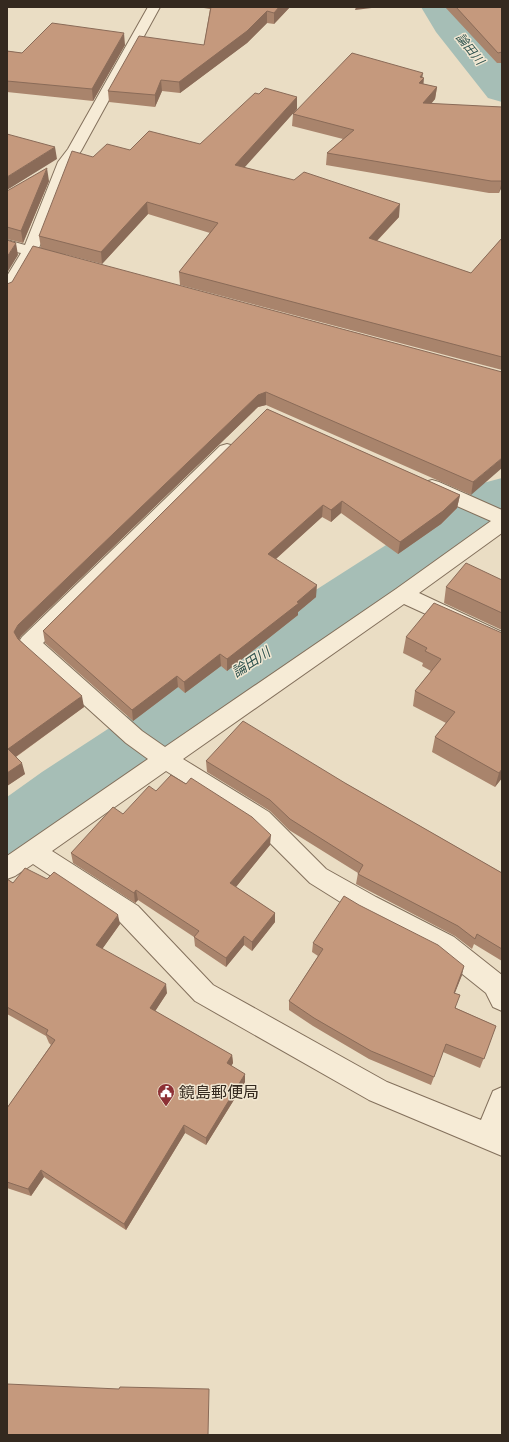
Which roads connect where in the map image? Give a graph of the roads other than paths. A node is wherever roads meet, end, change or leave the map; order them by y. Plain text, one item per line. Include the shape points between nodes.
1 (154, 7) edge
2 (65, 162) junction
3 (45, 174) edge
4 (7, 245) edge
5 (30, 251) junction
6 (75, 263) edge
7 (7, 290) edge
8 (237, 440) edge
9 (414, 479) edge
10 (498, 518) edge
11 (403, 594) junction
12 (502, 641) edge
13 (159, 756) junction
14 (32, 851) junction
15 (7, 869) edge
16 (502, 1000) edge
17 (502, 1100) edge
18 (496, 1140) edge

1 - 2 street via 74,151
2 - 3 street
2 - 5 street
4 - 5 street
5 - 6 street
5 - 7 street
8 - 13 street via 29,643 134,737
9 - 10 street
10 - 11 street
11 - 12 street
11 - 13 street
13 - 14 street
13 - 16 street via 261,819 318,876 367,905 445,945 495,985
14 - 15 street
14 - 18 street via 129,914 204,993 378,1090
17 - 18 street

